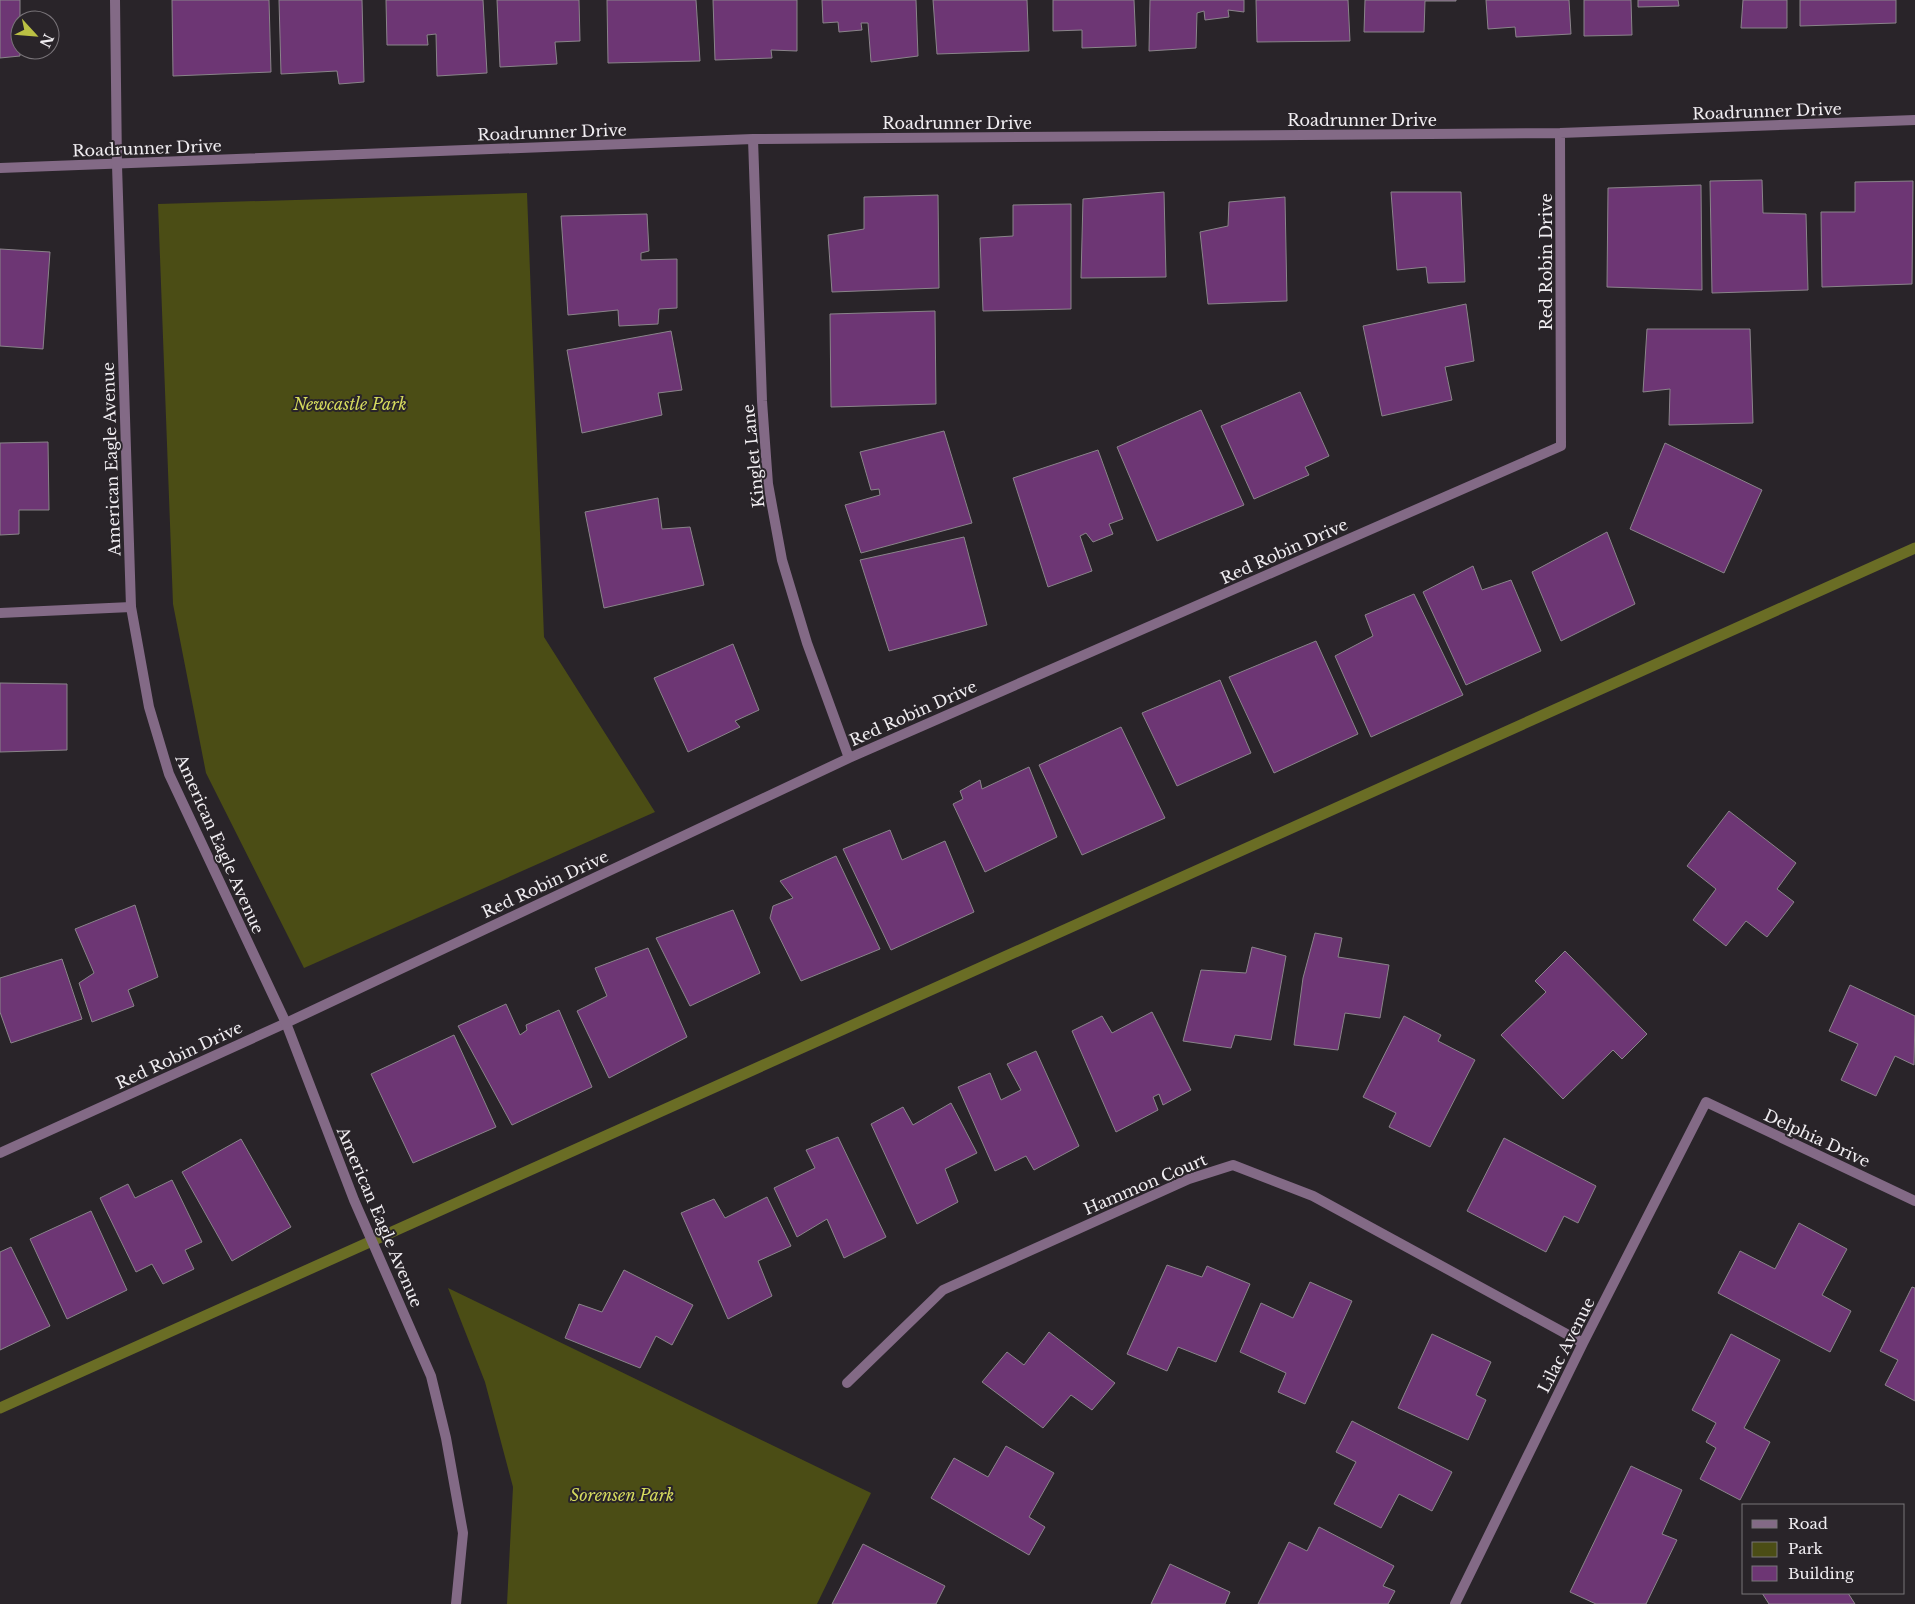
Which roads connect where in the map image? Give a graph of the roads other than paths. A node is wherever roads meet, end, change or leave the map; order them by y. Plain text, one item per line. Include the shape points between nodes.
1 (115, 0) edge
2 (1915, 120) edge
3 (1560, 133) junction
4 (753, 139) junction
5 (117, 165) junction
6 (0, 168) edge
7 (131, 607) junction
8 (0, 613) edge
9 (849, 758) junction
10 (286, 1023) junction
11 (1706, 1102) joint
12 (0, 1153) edge
13 (1915, 1201) edge
14 (1583, 1343) junction
15 (847, 1382) dead end
16 (456, 1604) edge
17 (1455, 1604) edge

1 - 5 street, American Eagle Avenue
2 - 3 street, Roadrunner Drive
3 - 4 street, Roadrunner Drive
3 - 9 street, Red Robin Drive via 1561,446
4 - 5 street, Roadrunner Drive
4 - 9 street, Kinglet Lane via 768,484 782,560 807,643
5 - 6 street, Roadrunner Drive
5 - 7 street, American Eagle Avenue
7 - 8 street
7 - 10 street, American Eagle Avenue via 150,707 169,774
9 - 10 street, Red Robin Drive
10 - 12 street, Red Robin Drive
10 - 16 street, American Eagle Avenue via 354,1200 431,1376 463,1533
11 - 13 street, Delphia Drive
11 - 14 street, Lilac Avenue
14 - 15 street, Hammon Court via 1313,1196 1233,1165 1189,1179 942,1290
14 - 17 street, Lilac Avenue

